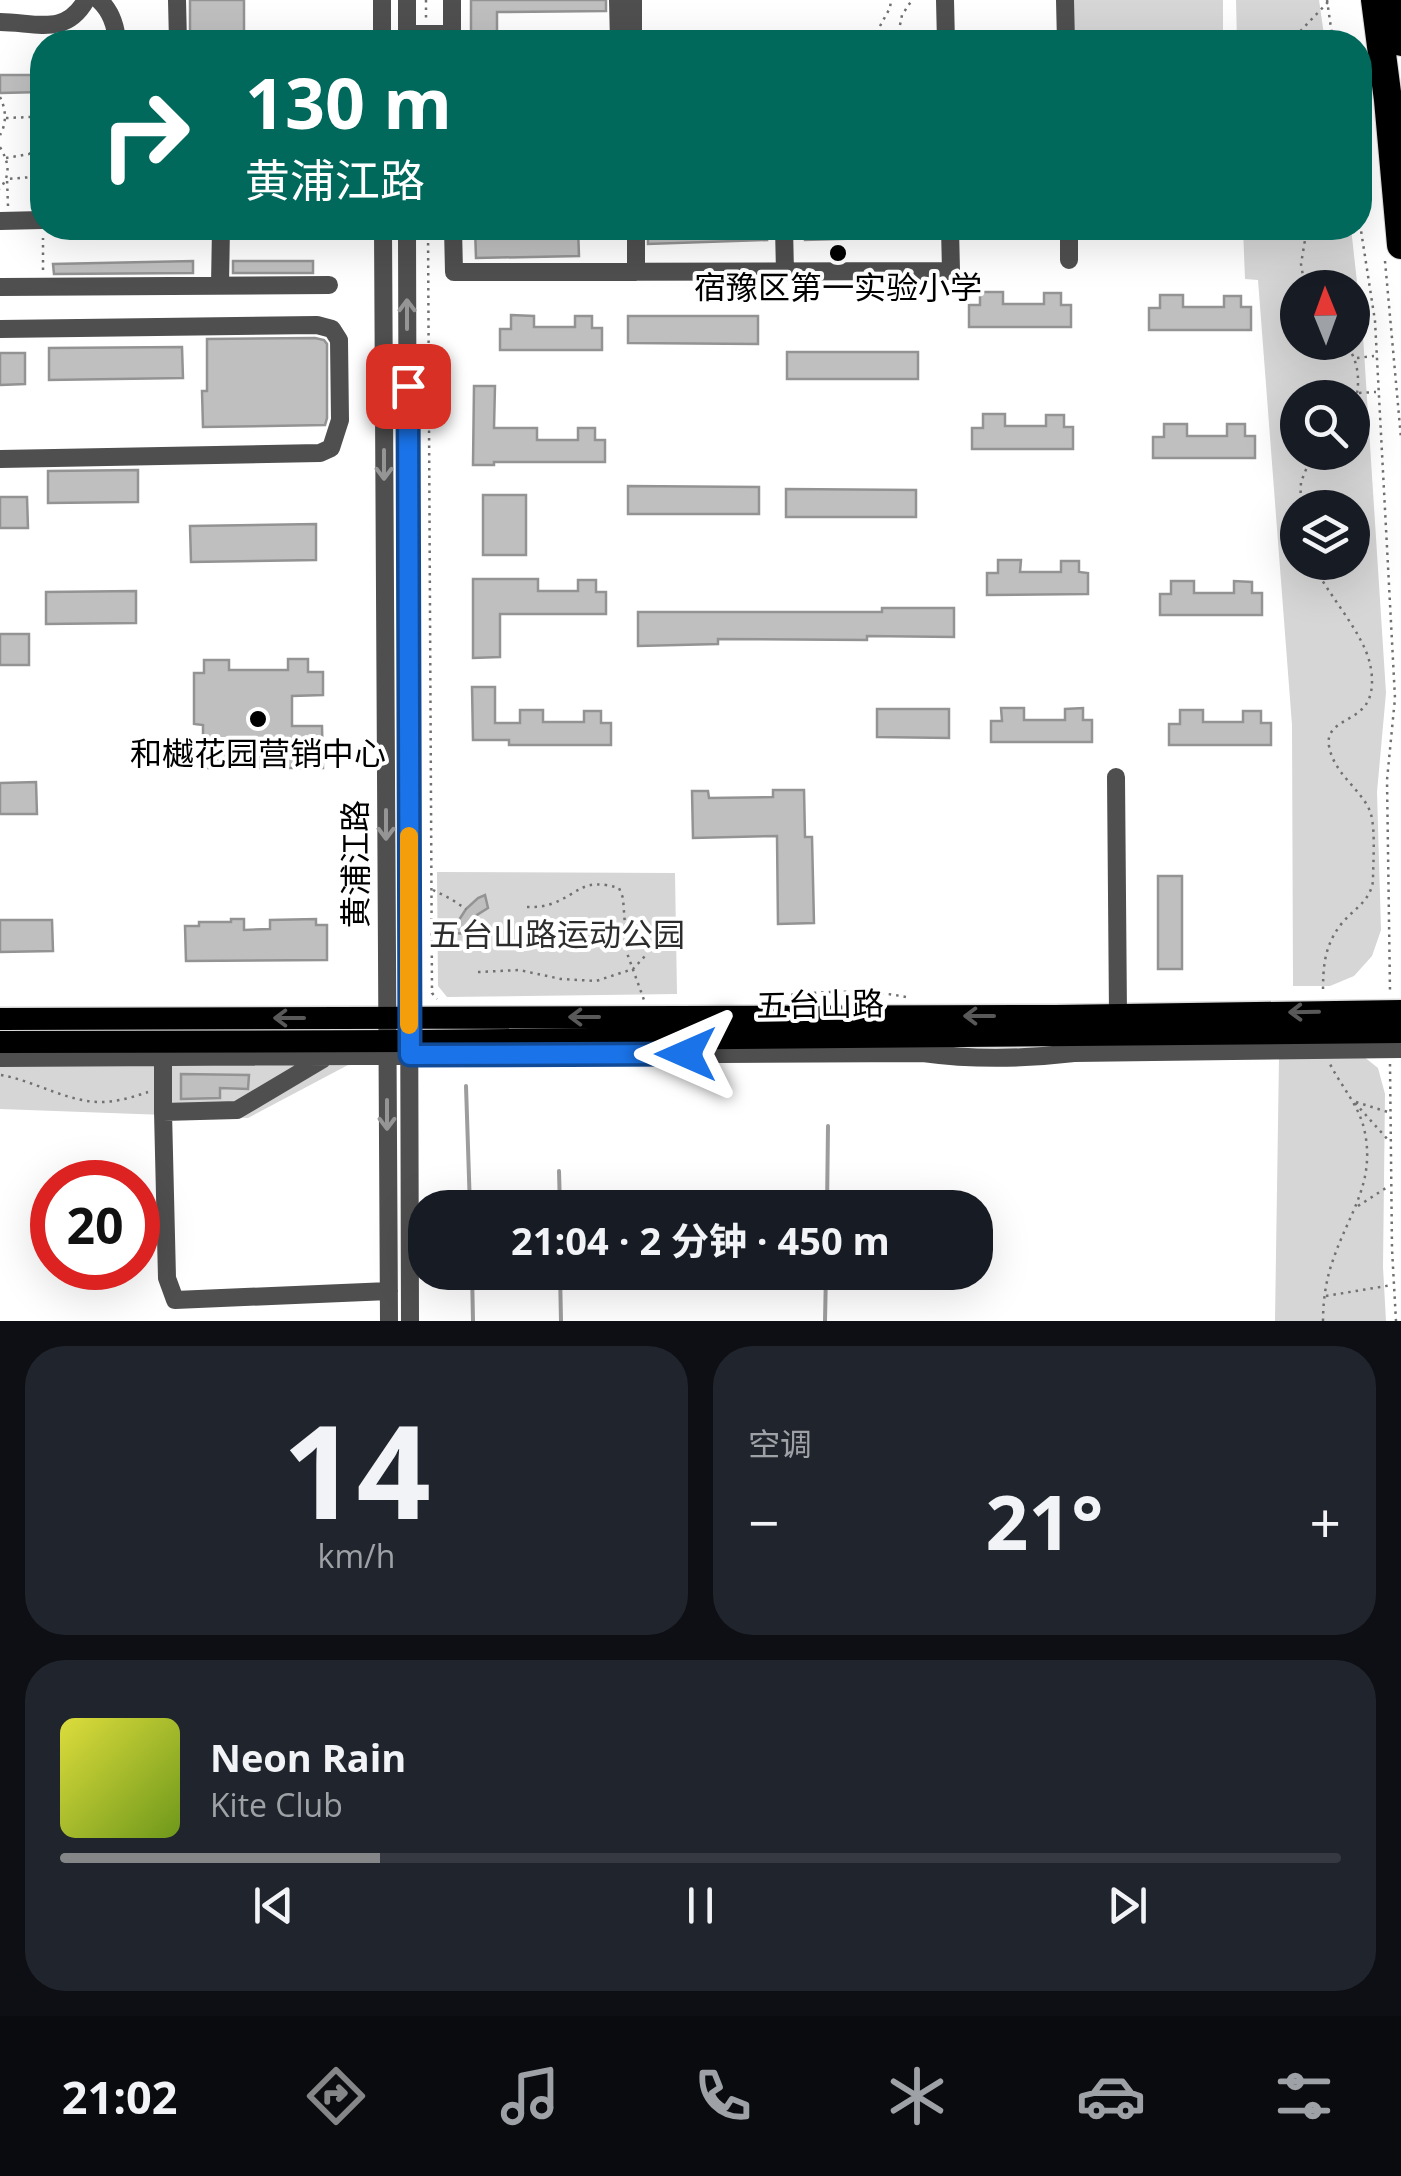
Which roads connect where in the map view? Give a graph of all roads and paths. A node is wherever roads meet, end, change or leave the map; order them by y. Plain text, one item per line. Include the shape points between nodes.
1 (86, 0) edge
2 (99, 0) edge
3 (177, 0) edge
4 (382, 0) edge
5 (406, 0) edge
6 (452, 0) edge
7 (618, 0) edge
8 (633, 0) edge
9 (891, 0) edge
10 (912, 0) edge
11 (945, 0) edge
12 (1065, 0) edge
13 (1375, 0) edge
14 (1396, 0) edge
15 (1328, 1) edge
16 (0, 22) edge
17 (115, 30) edge
18 (178, 30) edge
19 (382, 30) edge
20 (407, 30) edge
21 (452, 30) edge
22 (619, 30) edge
23 (633, 30) edge
24 (878, 30) edge
25 (901, 30) edge
26 (946, 30) edge
27 (1066, 30) edge
28 (1301, 30) edge
29 (1332, 30) edge
30 (1401, 42) edge
31 (0, 97) edge
32 (30, 118) edge
33 (5, 119) junction
34 (0, 134) edge
35 (0, 148) edge
36 (30, 153) edge
37 (6, 158) junction
38 (30, 177) edge
39 (8, 179) junction
40 (0, 189) edge
41 (4, 220) edge
42 (30, 220) edge
43 (43, 240) edge
44 (221, 240) edge
45 (383, 240) edge
46 (407, 240) edge
47 (428, 240) edge
48 (454, 240) edge
49 (636, 240) edge
50 (784, 240) edge
51 (950, 240) edge
52 (1069, 240) edge
53 (1304, 240) edge
54 (1362, 240) edge
55 (1401, 246) edge
56 (1069, 260) dead end
57 (1301, 270) edge
58 (636, 272) junction
59 (785, 272) junction
60 (329, 285) dead end
61 (43, 286) junction
62 (220, 286) junction
63 (0, 287) edge
64 (0, 329) edge
65 (1376, 356) junction
66 (1370, 357) edge
67 (1370, 392) edge
68 (1378, 392) junction
69 (0, 459) edge
70 (1320, 580) edge
71 (1116, 777) dead end
72 (431, 890) junction
73 (527, 907) dead end
74 (466, 909) dead end
75 (645, 956) dead end
76 (632, 969) junction
77 (478, 972) dead end
78 (1401, 992) edge
79 (1323, 993) dead end
80 (757, 999) dead end
81 (913, 999) dead end
82 (644, 1000) dead end
83 (444, 1002) dead end
84 (1395, 1002) edge
85 (1118, 1014) junction
86 (0, 1018) edge
87 (398, 1038) junction
88 (0, 1042) edge
89 (1397, 1044) edge
90 (163, 1049) junction
91 (1326, 1050) junction
92 (327, 1057) junction
93 (0, 1058) edge
94 (0, 1074) edge
95 (163, 1086) junction
96 (1354, 1102) junction
97 (163, 1112) junction
98 (1391, 1113) junction
99 (1391, 1144) junction
100 (1391, 1184) junction
101 (1357, 1207) junction
102 (1394, 1284) junction
103 (389, 1291) junction
104 (1325, 1296) junction
105 (389, 1321) edge
106 (410, 1321) edge
107 (1323, 1321) edge
108 (1396, 1321) edge

1 - 16 street via 60,24
2 - 17 street
3 - 18 street
4 - 19 street
5 - 20 street
6 - 21 street
7 - 22 street
8 - 23 street
9 - 24 path
10 - 25 path
11 - 26 street
12 - 27 street
13 - 55 highway
14 - 30 highway
15 - 28 path
15 - 29 path
31 - 33 path
32 - 33 path
33 - 34 path
35 - 37 path
36 - 37 path
37 - 39 path
38 - 39 path
39 - 40 path
39 - 41 path
41 - 42 street
43 - 61 path
44 - 62 street
45 -> 87 street, 黄浦江路
87 -> 46 street, 黄浦江路
47 - 72 path
48 - 58 street via 454,272
49 - 58 street
50 - 59 street
51 - 59 street via 951,271
52 - 56 street
53 - 57 path
54 - 65 path
58 - 59 street
60 - 62 street
61 - 62 street
61 - 63 street
64 - 69 street via 332,328 339,340 340,420 331,448 320,454
65 - 66 path
65 - 68 path
67 - 68 path
68 - 84 path via 1395,698 1386,780
70 - 79 path via 1368,656 1372,683 1364,708 1329,738 1338,769 1370,810 1373,881 1371,893 1328,947
71 - 85 street
72 - 74 path
72 - 83 path via 432,992
73 - 76 path via 580,888 619,888
75 - 76 path
76 - 77 path via 586,982 519,970
76 - 82 path
78 - 84 path
80 - 81 path via 803,993
84 -> 85 main road, 五台山路
85 -> 87 main road, 五台山路
87 -> 86 main road, 五台山路
87 - 89 main road, 五台山路
87 - 90 main road, 五台山路
87 - 91 street via 963,1059
87 - 92 street
87 -> 103 street, 黄浦江路
87 - 106 street, 黄浦江路
88 - 90 main road, 五台山路
89 - 91 street
89 - 98 path
90 - 92 street
90 - 93 street
90 - 95 street
91 - 96 path
92 - 97 street via 237,1110
94 - 95 path via 99,1102
95 - 97 street
96 - 98 path
96 - 99 path
96 - 101 path via 1367,1164
97 - 103 street via 167,1278 175,1300
98 - 99 path
99 - 100 path
100 - 101 path
100 - 102 path
101 - 104 path
102 - 104 path
102 - 108 path
103 - 105 street, 黄浦江路
104 - 107 path

